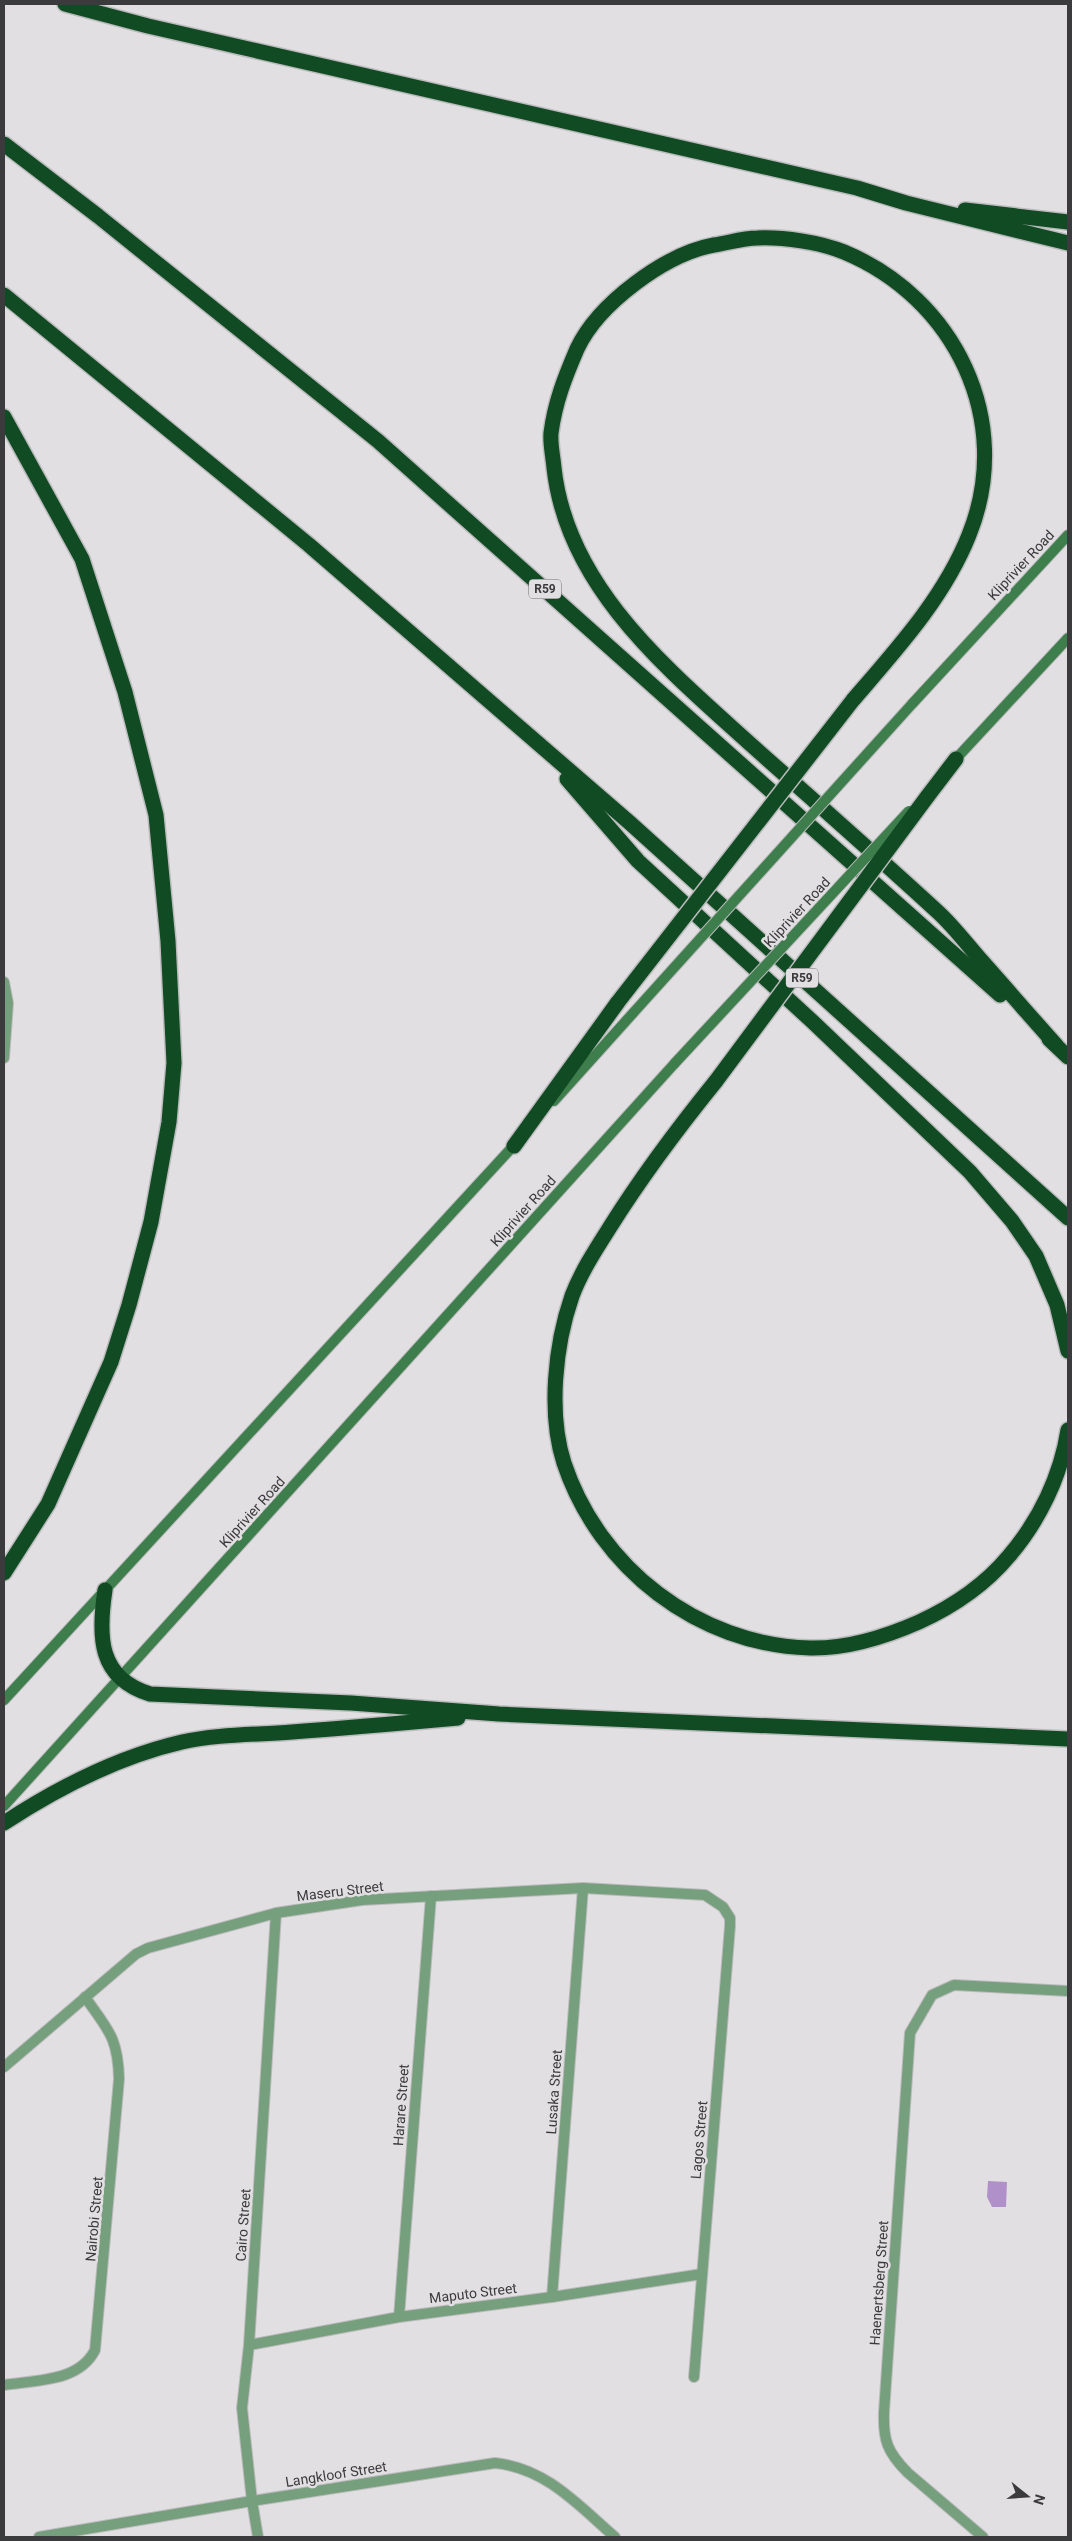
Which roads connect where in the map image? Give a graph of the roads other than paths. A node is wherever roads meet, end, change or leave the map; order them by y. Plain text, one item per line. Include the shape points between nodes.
1 (65, 4) edge
2 (4, 144) edge
3 (906, 203) junction
4 (1068, 222) edge
5 (1068, 242) edge
6 (4, 295) edge
7 (4, 417) edge
8 (1068, 535) edge
9 (1068, 638) edge
10 (533, 740) junction
11 (956, 758) joint
12 (926, 796) junction
13 (4, 982) edge
14 (1056, 1045) junction
15 (1068, 1057) edge
16 (4, 1058) edge
17 (514, 1146) junction
18 (1068, 1218) edge
19 (1068, 1351) edge
20 (1068, 1430) edge
21 (4, 1574) edge
22 (105, 1590) junction
23 (120, 1679) junction
24 (4, 1700) edge
25 (499, 1714) junction
26 (1068, 1739) edge
27 (4, 1806) edge
28 (4, 1823) edge
29 (583, 1888) junction
30 (431, 1896) junction
31 (723, 1907) joint
32 (276, 1913) junction
33 (1068, 1991) edge
34 (85, 1997) junction
35 (4, 2067) edge
36 (702, 2274) junction
37 (552, 2297) junction
38 (399, 2317) junction
39 (250, 2345) junction
40 (694, 2378) dead end
41 (4, 2385) edge
42 (252, 2501) junction
43 (38, 2537) edge
44 (258, 2537) edge
45 (615, 2537) edge
46 (983, 2537) edge

1 - 3 highway via 857,188
2 - 14 highway, R59 via 378,441
3 - 4 highway
3 - 5 highway
6 - 10 highway, R59 via 309,545
7 - 21 highway via 82,559 125,692 156,815 168,941 174,1064 169,1122 151,1222 111,1362 48,1504
8 - 17 main road, Kliprivier Road, bridge
9 - 11 main road
10 - 18 highway, R59 via 630,823
10 - 19 highway via 638,861 970,1172 1012,1221 1036,1256 1057,1305
11 - 12 highway
12 - 20 highway, bridge via 672,1136 591,1257 573,1294 557,1361 555,1404 564,1461 584,1508 604,1541 648,1586 676,1606 721,1630 782,1645 810,1648 851,1644 890,1635 952,1606 973,1592 999,1569 1027,1534 1054,1481
12 - 23 main road, Kliprivier Road, bridge via 675,1063
13 - 16 street via 8,1003
14 - 15 highway, R59
14 - 17 highway, bridge via 944,918 666,668 599,589 575,545 557,492 550,437 560,387 582,338 613,303 650,272 694,249 756,238 799,241 840,250 874,267 907,290 932,314 955,344 974,384 982,426 984,478 970,533 913,630 853,700 618,1002
17 - 22 main road, Kliprivier Road
22 - 23 highway via 101,1637 105,1654
22 - 24 main road, Kliprivier Road
23 - 25 highway via 137,1690 168,1695 351,1703
23 - 27 main road, Kliprivier Road
25 - 26 highway
25 - 28 highway via 344,1729 210,1737 183,1742 88,1774 40,1799
29 - 30 street, Maseru Street
29 - 31 street, Maseru Street via 705,1895
29 - 37 street, Lusaka Street
30 - 32 street, Maseru Street via 362,1900
30 - 38 street, Harare Street
31 - 36 street, Lagos Street via 730,1918 730,1926
32 - 34 street, Maseru Street via 148,1948 125,1960
32 - 39 street, Cairo Street
33 - 46 street, Haenertsberg Street via 954,1984 932,1995 910,2033 883,2427 885,2441 898,2463
34 - 35 street, Maseru Street
34 - 41 street, Nairobi Street via 114,2039 119,2063 96,2350 86,2365 73,2374
36 - 37 street, Maputo Street
36 - 40 street, Lagos Street
37 - 38 street, Maputo Street
38 - 39 street, Maputo Street
39 - 42 street, Cairo Street via 242,2408
42 - 43 street, Langkloof Street
42 - 44 street, Cairo Street
42 - 45 street, Langkloof Street via 495,2463 516,2465 550,2482

